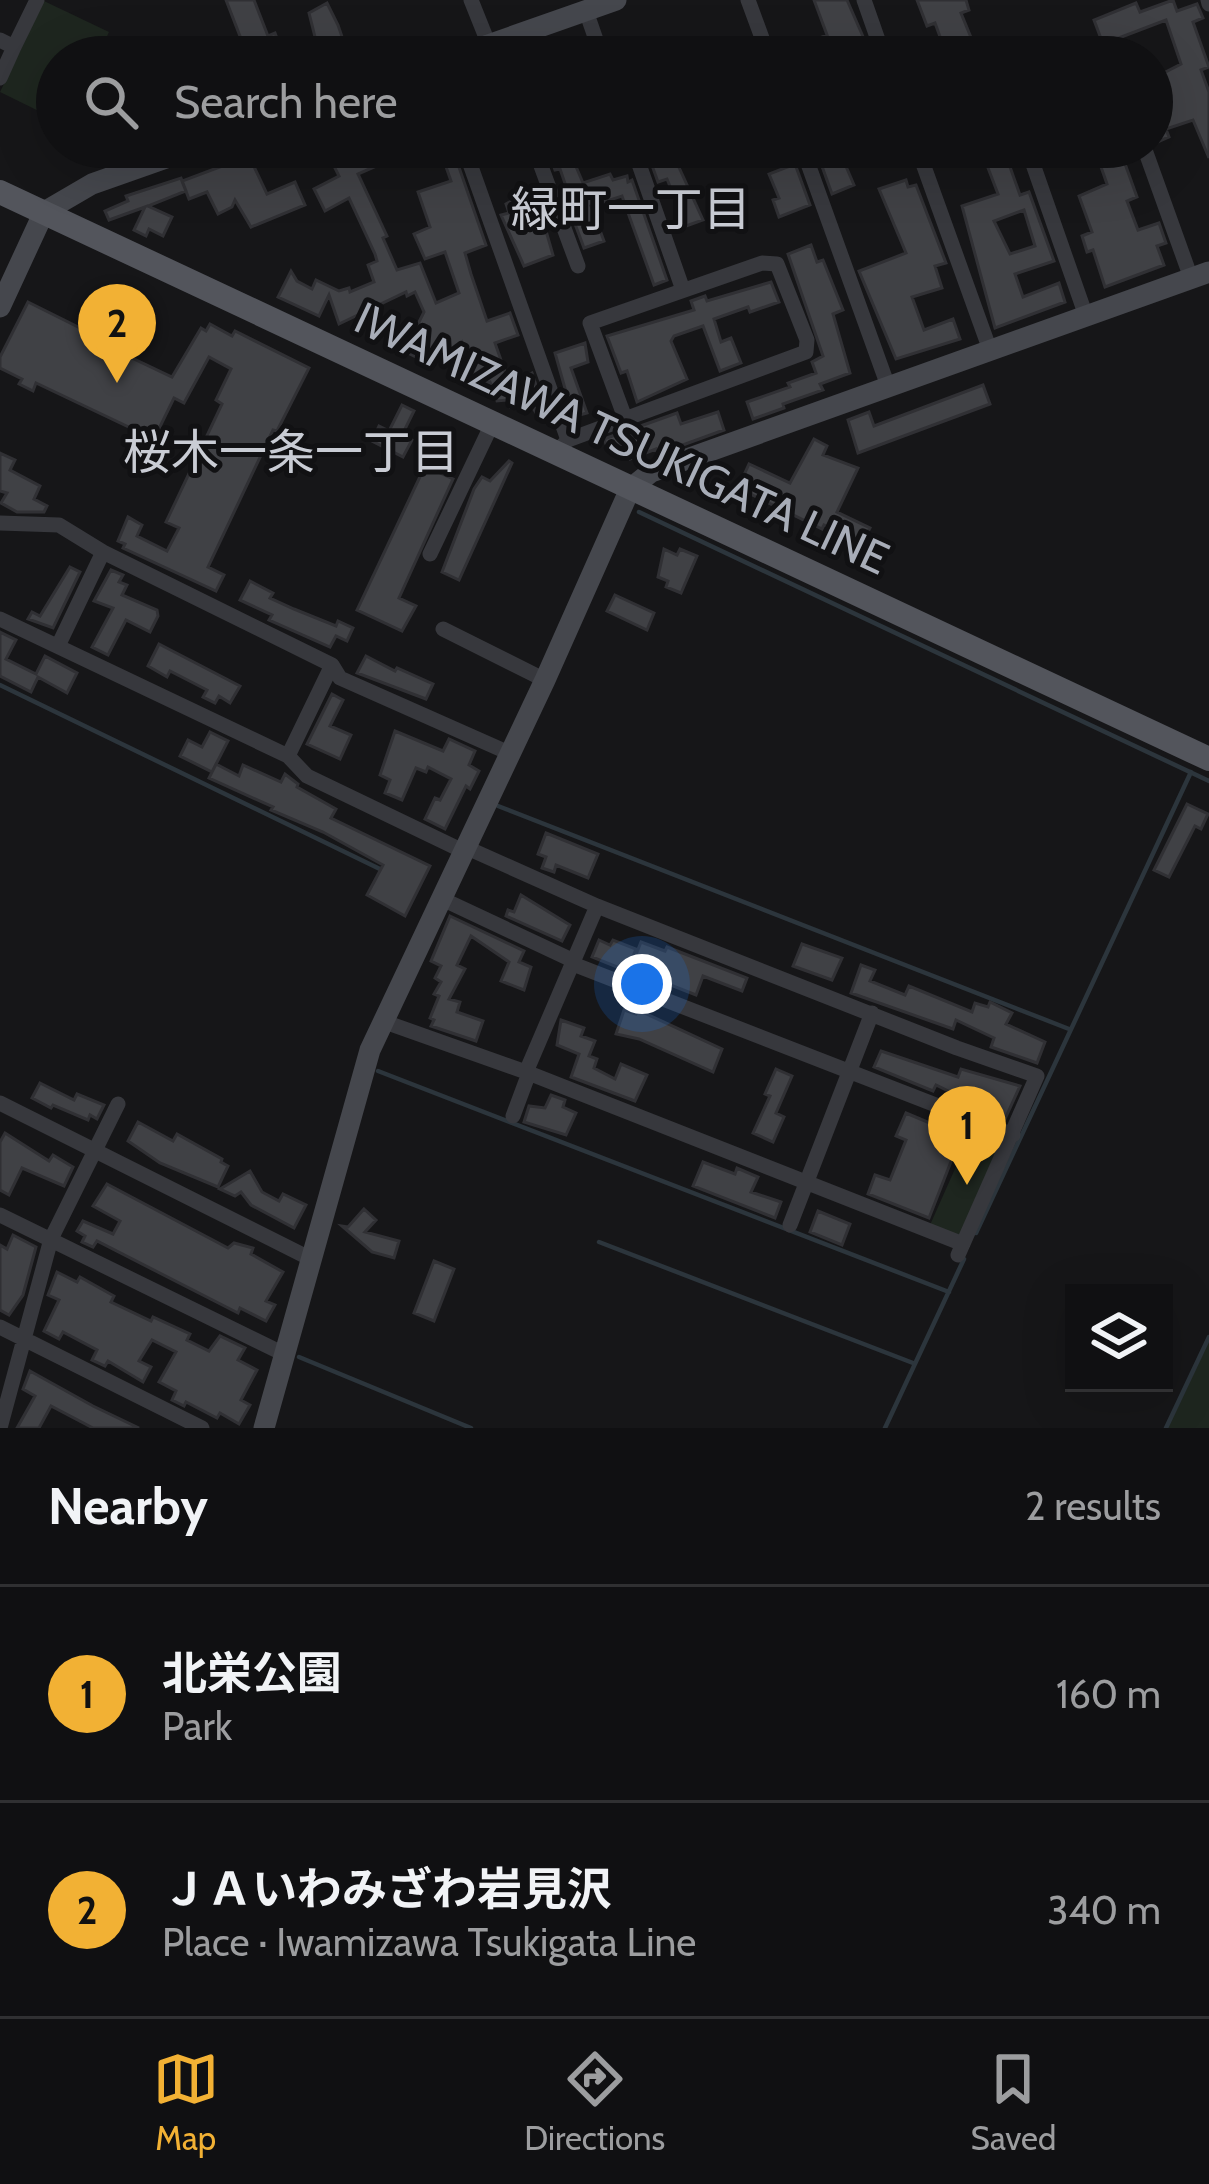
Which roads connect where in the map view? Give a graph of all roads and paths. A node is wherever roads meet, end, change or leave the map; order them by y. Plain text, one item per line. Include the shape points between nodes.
1 (38, 0) edge
2 (471, 0) edge
3 (616, 0) edge
4 (748, 0) edge
5 (864, 0) edge
6 (586, 11) junction
7 (490, 36) edge
8 (525, 36) edge
9 (595, 36) edge
10 (761, 36) edge
11 (877, 36) edge
12 (7, 44) edge
13 (0, 78) edge
14 (137, 168) edge
15 (471, 168) edge
16 (542, 168) edge
17 (640, 168) edge
18 (810, 168) edge
19 (925, 168) edge
20 (1034, 168) edge
21 (1153, 168) edge
22 (0, 192) edge
23 (44, 212) junction
24 (578, 266) dead end
25 (1200, 275) edge
26 (682, 290) junction
27 (0, 307) edge
28 (1086, 316) junction
29 (990, 350) junction
30 (889, 386) junction
31 (625, 418) junction
32 (492, 424) junction
33 (561, 447) junction
34 (630, 489) junction
35 (0, 523) edge
36 (103, 552) junction
37 (430, 554) dead end
38 (0, 619) edge
39 (443, 629) dead end
40 (58, 646) junction
41 (332, 665) junction
42 (545, 680) junction
43 (509, 753) junction
44 (288, 756) junction
45 (1209, 759) edge
46 (464, 849) junction
47 (440, 898) junction
48 (597, 906) junction
49 (573, 962) junction
50 (872, 1013) junction
51 (382, 1021) junction
52 (850, 1070) junction
53 (528, 1072) junction
54 (0, 1103) edge
55 (118, 1104) dead end
56 (513, 1116) dead end
57 (1013, 1135) junction
58 (94, 1149) junction
59 (806, 1183) junction
60 (0, 1215) edge
61 (790, 1225) dead end
62 (51, 1239) junction
63 (310, 1258) junction
64 (0, 1327) edge
65 (23, 1339) junction
66 (284, 1354) junction
67 (0, 1428) edge
68 (202, 1428) edge
69 (264, 1428) edge

1 - 12 street
2 - 7 street
3 - 6 street
4 - 10 street
5 - 11 street
6 - 8 street
6 - 9 street
12 - 13 street
14 - 23 street
15 - 33 street
16 - 24 street
17 - 26 street
18 - 30 street
19 - 29 street
20 - 28 street
21 - 25 street
22 - 23 main road, IWAMIZAWA TSUKIGATA LINE
23 - 27 street
23 - 32 main road, IWAMIZAWA TSUKIGATA LINE
25 - 28 street
26 - 31 street via 590,323
26 - 31 street via 762,262 777,265 806,352
28 - 29 street
29 - 30 street
30 - 34 street via 650,472
31 - 33 street
32 - 33 main road, IWAMIZAWA TSUKIGATA LINE
32 - 37 street
33 - 34 main road, IWAMIZAWA TSUKIGATA LINE
34 - 42 street
34 - 45 main road, IWAMIZAWA TSUKIGATA LINE
35 - 36 street via 58,525
36 - 40 street
36 - 41 street
38 - 40 street
39 - 42 street
40 - 44 street
41 - 43 street via 340,678
41 - 44 street
42 - 43 street
43 - 46 street
44 - 46 street via 307,776
46 - 47 street
46 - 48 street
47 - 49 street
47 - 51 street
48 - 49 street
48 - 50 street
49 - 52 street
49 - 53 street
50 - 52 street
50 - 57 street via 1037,1076
51 - 53 street
51 - 63 street
52 - 57 street
52 - 59 street
53 - 56 street
53 - 59 street
54 - 58 street
55 - 58 street
57 - 59 street via 961,1250
58 - 62 street
58 - 63 street
59 - 61 street
60 - 62 street
62 - 65 street
62 - 66 street
63 - 66 street
64 - 65 street
65 - 67 street
65 - 68 street
66 - 69 street

